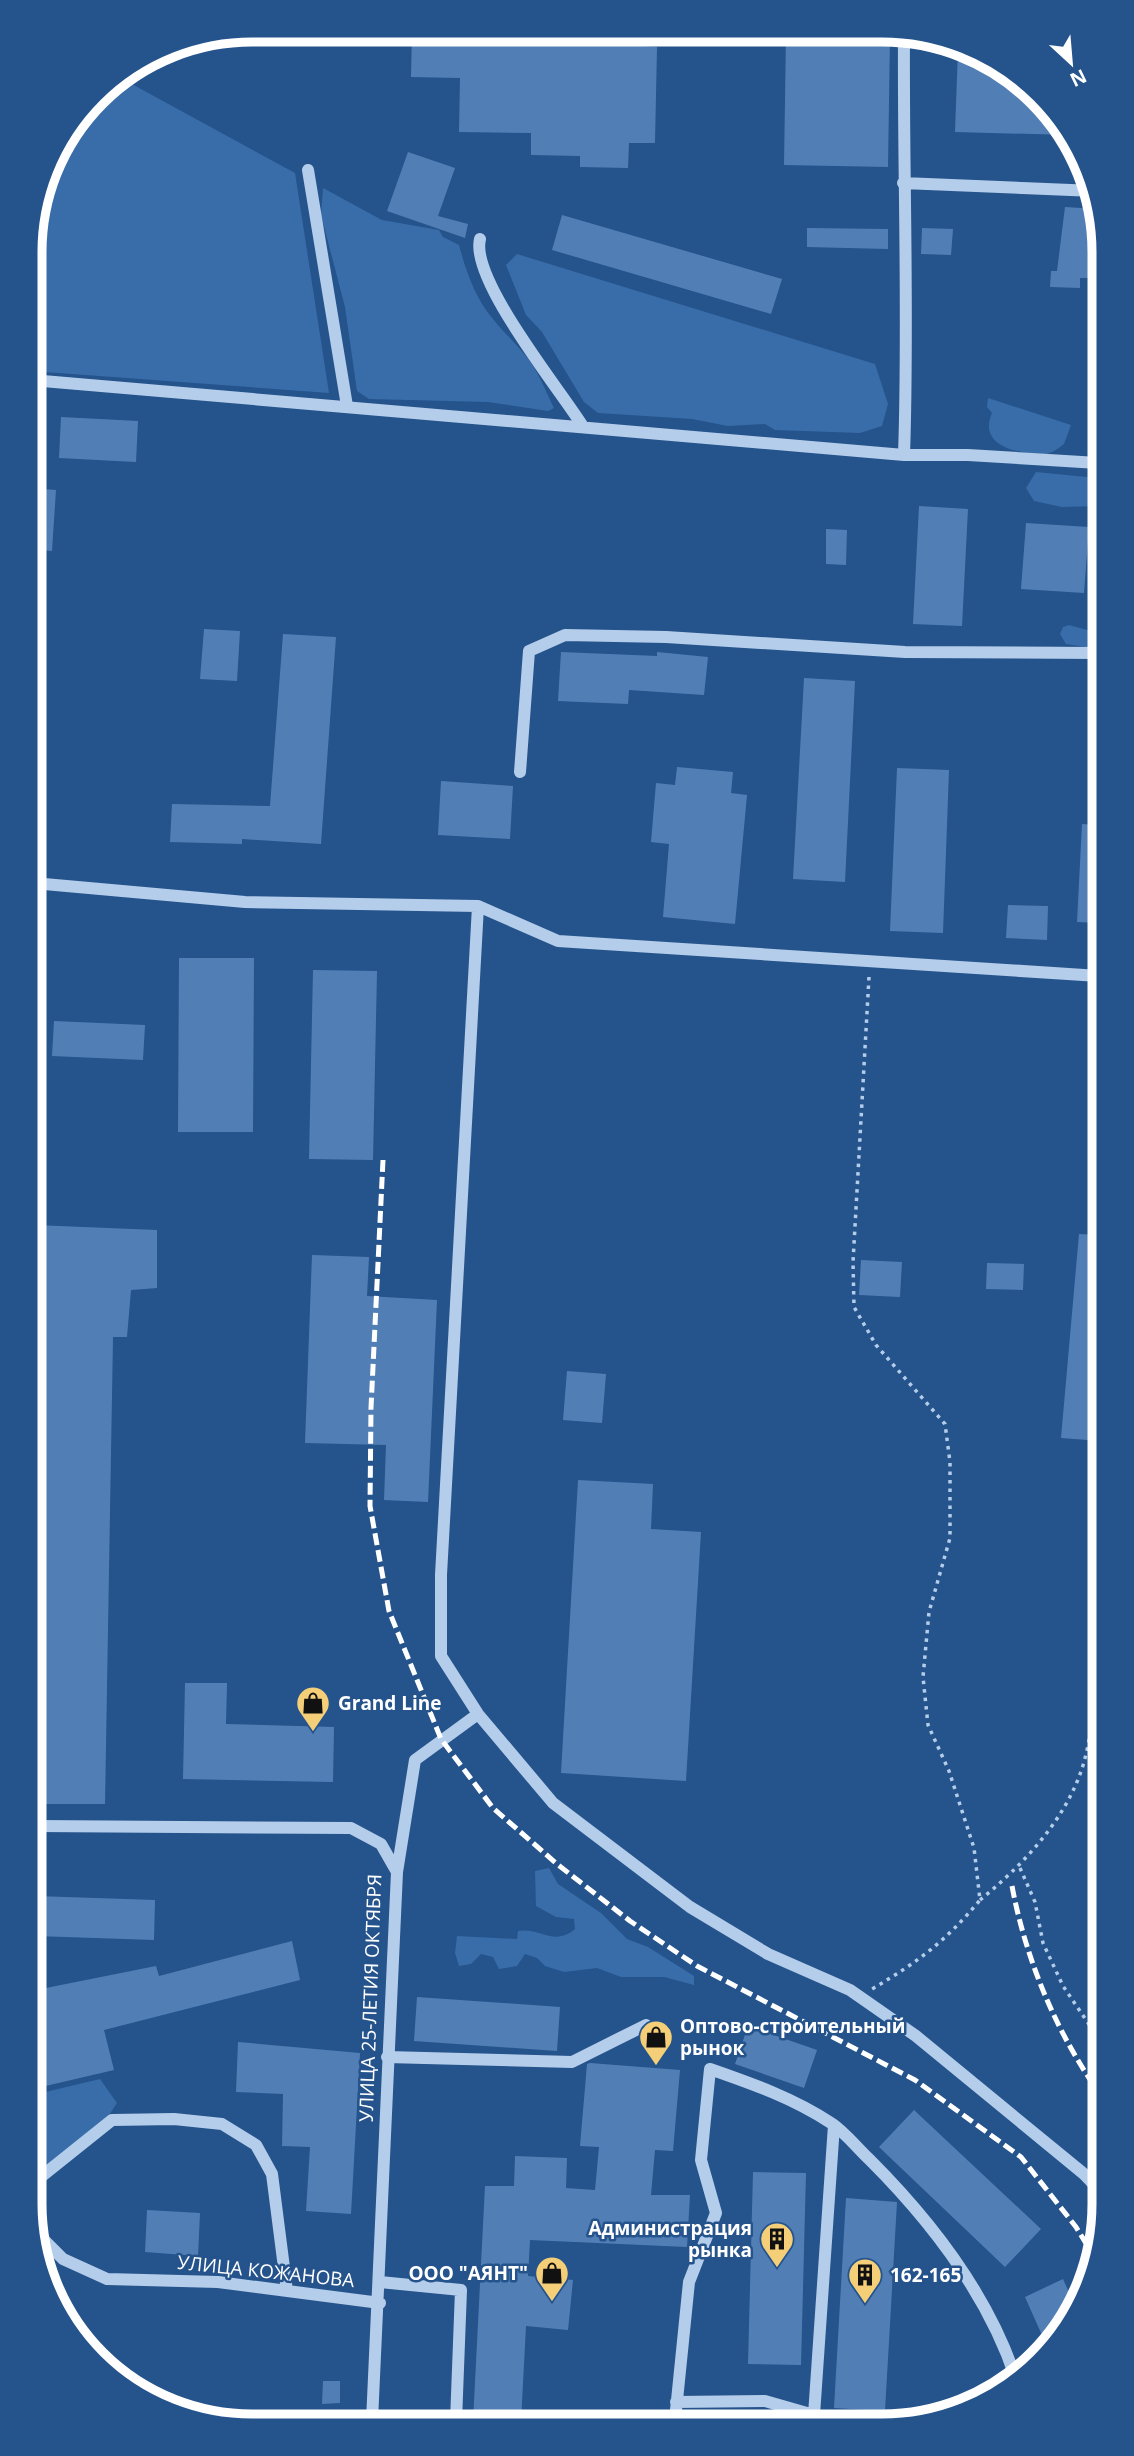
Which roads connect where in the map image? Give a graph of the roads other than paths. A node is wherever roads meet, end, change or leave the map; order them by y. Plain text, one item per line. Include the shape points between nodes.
1 (904, 43) edge
2 (308, 170) dead end
3 (903, 183) junction
4 (1082, 190) edge
5 (480, 239) dead end
6 (42, 381) edge
7 (347, 406) junction
8 (582, 425) junction
9 (904, 454) junction
10 (1092, 463) edge
11 (1092, 653) edge
12 (520, 772) dead end
13 (42, 884) edge
14 (478, 906) junction
15 (1092, 976) edge
16 (478, 1714) junction
17 (42, 1826) edge
18 (397, 1872) junction
19 (646, 2025) dead end
20 (387, 2057) junction
21 (834, 2125) junction
22 (42, 2176) edge
23 (1092, 2182) edge
24 (46, 2242) edge
25 (380, 2282) junction
26 (287, 2291) junction
27 (380, 2303) junction
28 (1013, 2368) edge
29 (676, 2402) junction
30 (372, 2414) edge
31 (456, 2414) edge
32 (675, 2414) edge
33 (803, 2414) edge
34 (813, 2414) edge

1 - 3 street
2 - 7 street
3 - 4 street
3 - 9 street via 908,349
5 - 8 street via 477,252 490,289
6 - 7 street
7 - 8 street
8 - 9 street
9 - 10 street
11 - 12 street via 905,652 565,635 529,652
13 - 14 street via 244,902
14 - 15 street via 558,941
14 - 16 street via 440,1656
16 - 18 street via 415,1760
16 - 23 street via 553,1802 690,1908 768,1954 860,1997 916,2036
17 - 18 street, УЛИЦА 25-ЛЕТИЯ ОКТЯБРЯ via 351,1828 381,1844
18 - 20 street, УЛИЦА 25-ЛЕТИЯ ОКТЯБРЯ
19 - 20 street via 572,2062
20 - 25 street, УЛИЦА 25-ЛЕТИЯ ОКТЯБРЯ
21 - 28 street via 897,2187 944,2246 1004,2341
21 - 29 street via 790,2098 710,2069 701,2160 716,2213 689,2283
21 - 34 street
22 - 26 street via 112,2120 222,2124 256,2145 272,2174
24 - 26 street, УЛИЦА КОЖАНОВА via 63,2259 107,2279 218,2281
25 - 27 street, УЛИЦА 25-ЛЕТИЯ ОКТЯБРЯ
25 - 31 street via 461,2290
26 - 27 street, УЛИЦА КОЖАНОВА
27 - 30 street, УЛИЦА 25-ЛЕТИЯ ОКТЯБРЯ
29 - 32 street
29 - 33 street via 765,2402

